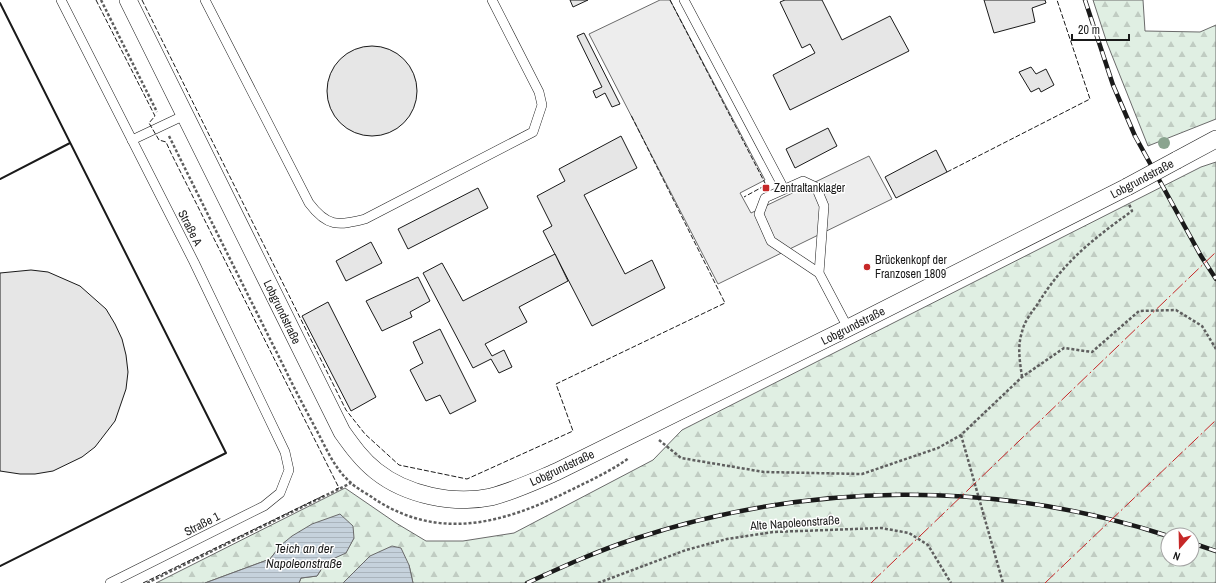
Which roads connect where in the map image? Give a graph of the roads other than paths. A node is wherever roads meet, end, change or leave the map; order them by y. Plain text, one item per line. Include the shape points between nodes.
1 (61, 0) edge
2 (128, 0) edge
3 (205, 0) edge
4 (492, 0) edge
5 (684, 0) edge
6 (185, 115) junction
7 (1216, 139) edge
8 (132, 140) junction
9 (784, 189) junction
10 (819, 272) junction
11 (848, 328) junction
12 (289, 470) joint
13 (110, 583) edge

1 - 8 lane, Straße A
2 - 6 street, Lobgrundstraße
3 - 4 lane via 309,202 318,216 341,225 365,219 533,132 542,105 539,92
5 - 9 lane
6 - 8 lane
6 - 11 street, Lobgrundstraße via 342,432 359,455 376,471 414,491 438,497 472,500 514,490 556,472
7 - 11 street, Lobgrundstraße, bridge via 1127,187
8 - 12 lane, Straße A via 285,452
9 - 10 lane via 803,181 816,187 824,206
9 - 10 lane via 765,198 759,214 771,241
10 - 11 lane
12 - 13 lane, Straße 1 via 280,493 264,506

